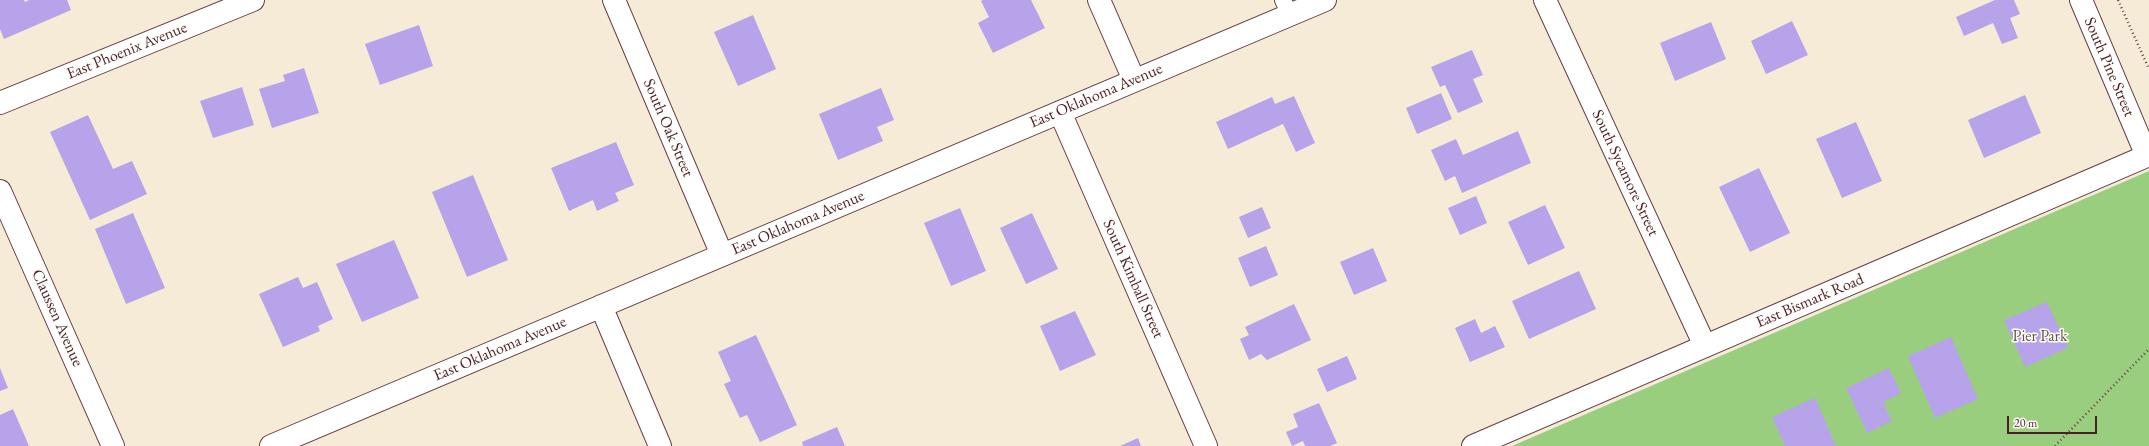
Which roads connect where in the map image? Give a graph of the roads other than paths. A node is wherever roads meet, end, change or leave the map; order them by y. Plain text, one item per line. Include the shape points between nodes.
1 (253, 0) edge
2 (614, 0) edge
3 (1099, 0) edge
4 (1325, 0) edge
5 (1545, 0) edge
6 (2081, 0) edge
7 (1287, 7) edge
8 (1134, 80) junction
9 (0, 103) edge
10 (1060, 112) junction
11 (2148, 156) edge
12 (0, 191) edge
13 (722, 255) junction
14 (601, 306) junction
15 (1705, 346) junction
16 (113, 446) edge
17 (272, 446) edge
18 (660, 446) edge
19 (1206, 446) edge
20 (1473, 446) edge

1 - 9 street, East Phoenix Avenue
2 - 13 street, South Oak Street
3 - 8 street
4 - 7 street, East Oklahoma Avenue
5 - 15 street, South Sycamore Street
6 - 11 street, South Pine Street
7 - 8 street, East Oklahoma Avenue
8 - 10 street, East Oklahoma Avenue
10 - 13 street, East Oklahoma Avenue
10 - 19 street, South Kimball Street
11 - 15 street, East Bismark Road
12 - 16 street, Claussen Avenue
13 - 14 street, East Oklahoma Avenue
14 - 17 street, East Oklahoma Avenue
14 - 18 street
15 - 20 street, East Bismark Road

